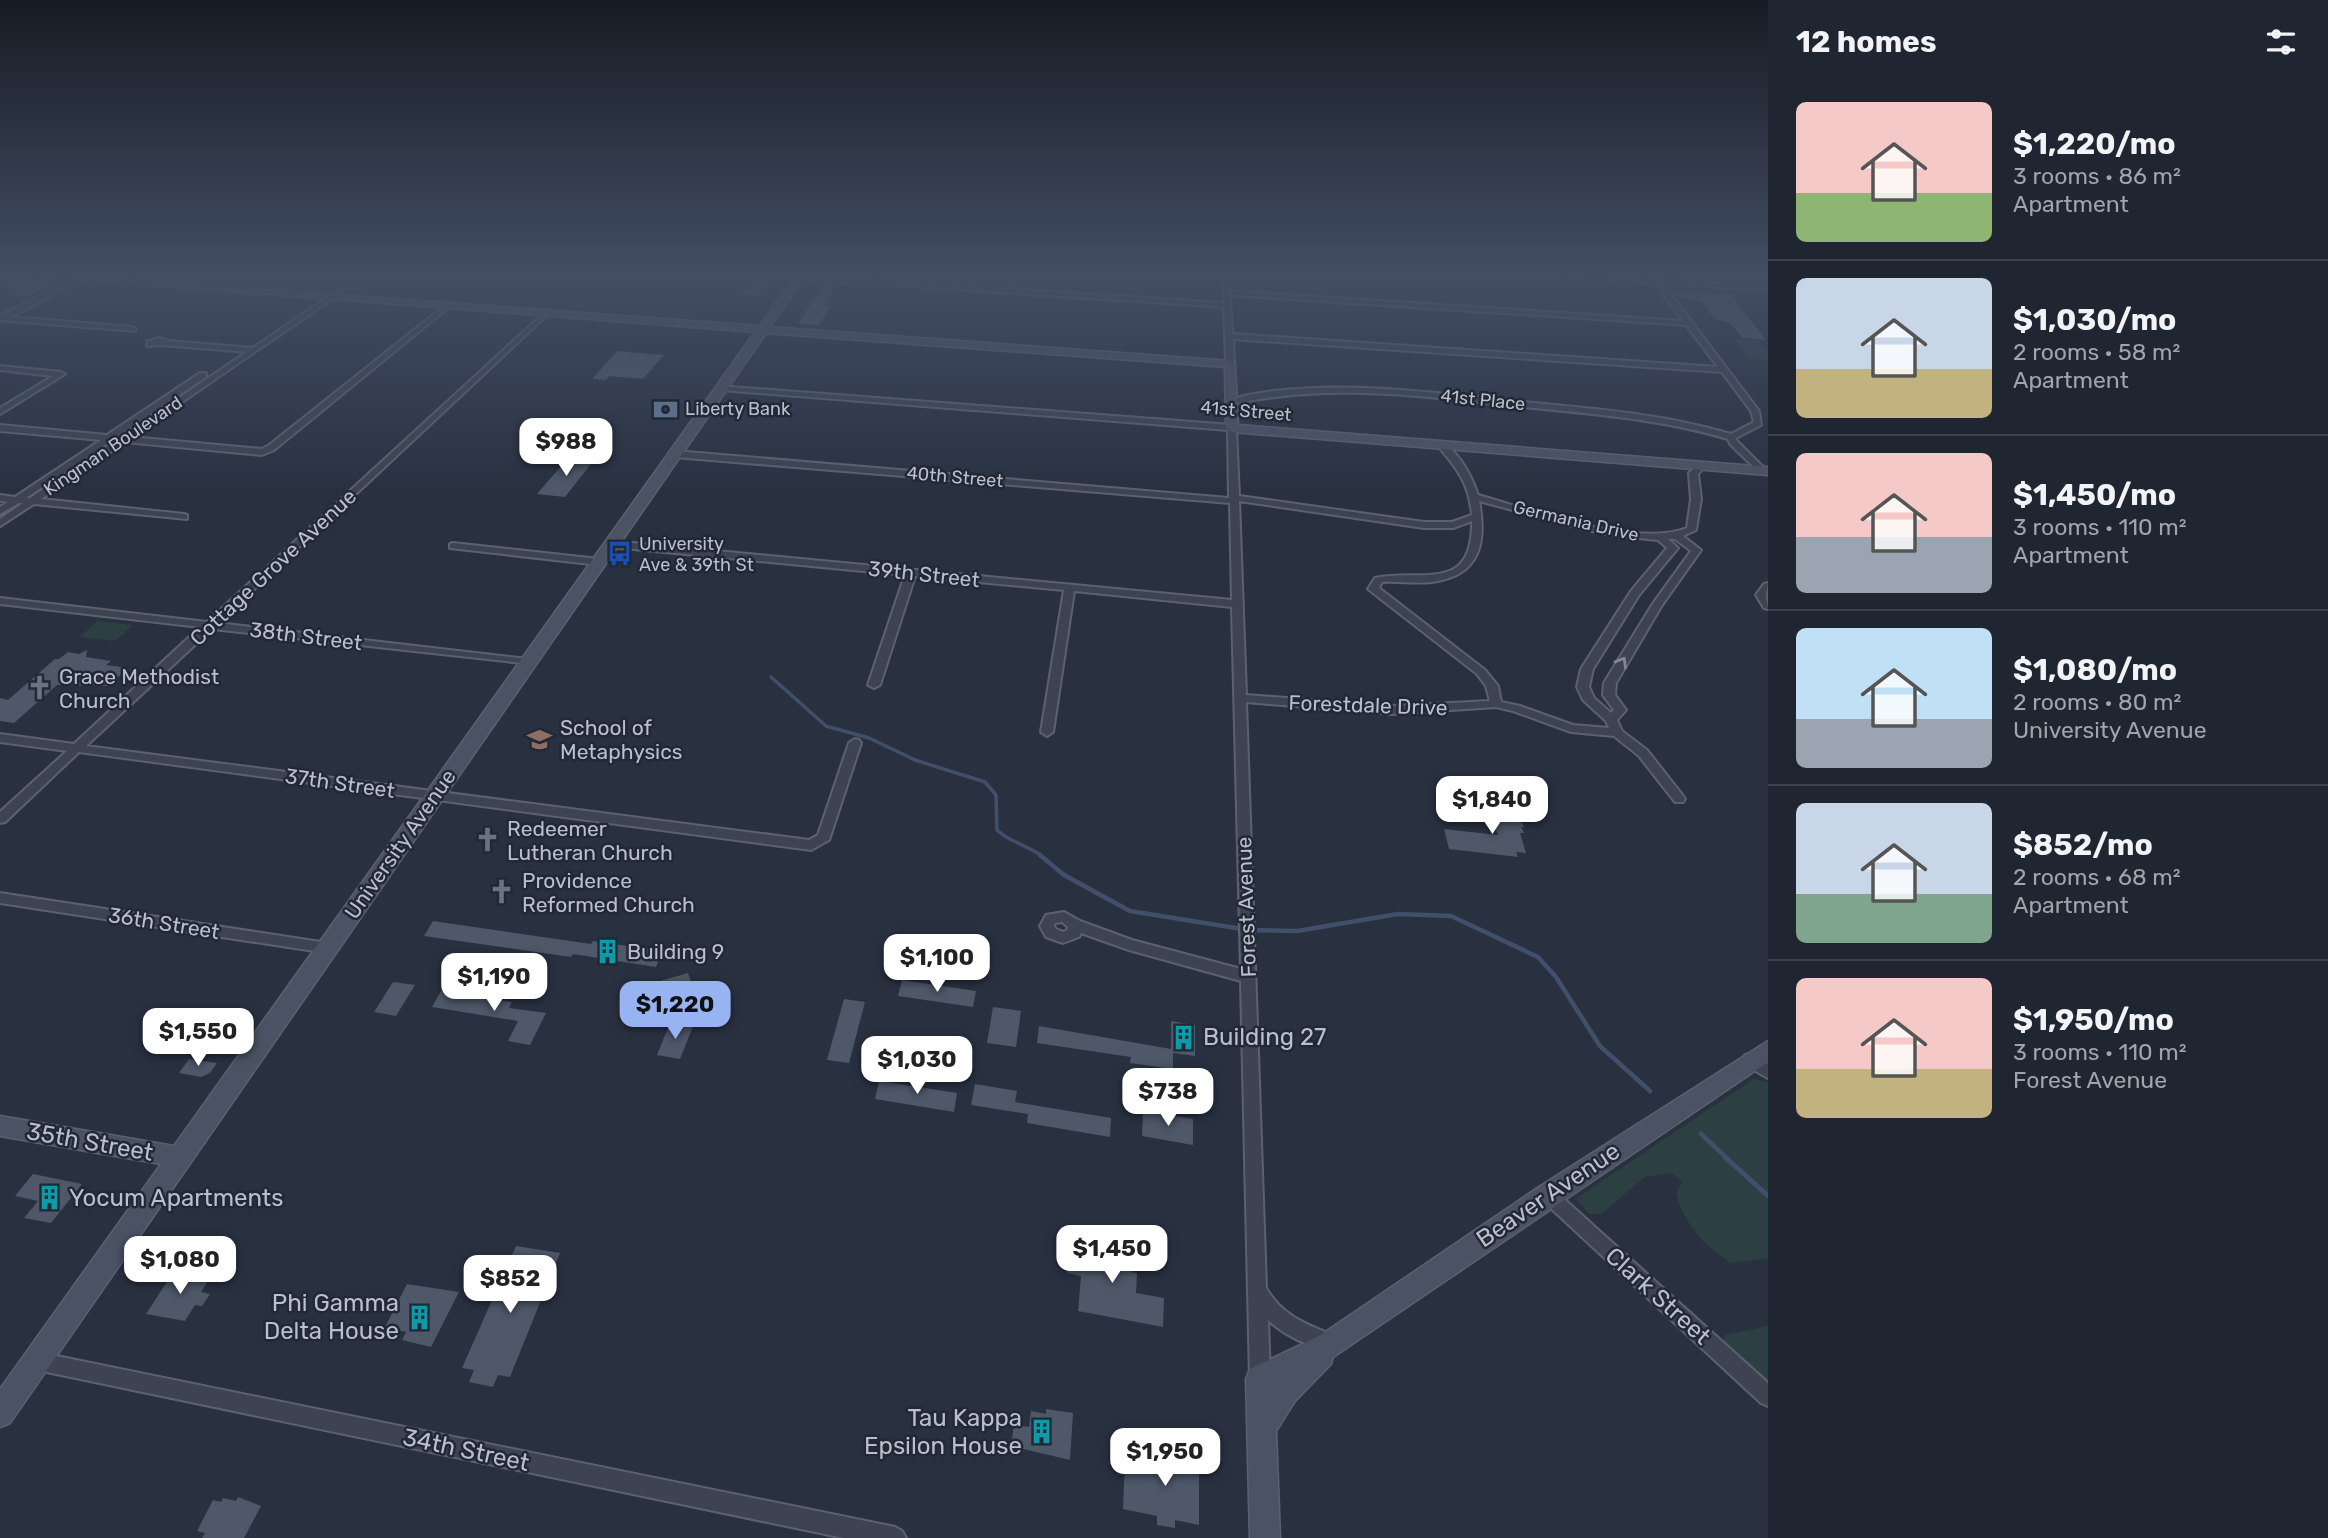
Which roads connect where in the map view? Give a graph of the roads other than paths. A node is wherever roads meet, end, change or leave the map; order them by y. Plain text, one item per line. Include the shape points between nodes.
1 (213, 347) edge
2 (245, 347) edge
3 (260, 347) edge
4 (397, 347) edge
5 (510, 347) edge
6 (751, 347) edge
7 (993, 347) edge
8 (1229, 347) edge
9 (1385, 347) edge
10 (1706, 347) edge
11 (242, 349) junction
12 (255, 350) junction
13 (1230, 363) junction
14 (0, 368) edge
15 (1724, 370) junction
16 (61, 374) joint
17 (722, 388) junction
18 (1232, 402) junction
19 (0, 412) edge
20 (0, 428) edge
21 (1232, 428) junction
22 (1732, 437) junction
23 (108, 439) junction
24 (122, 440) junction
25 (1441, 445) junction
26 (675, 454) junction
27 (1702, 466) junction
28 (1766, 471) edge
29 (1475, 497) junction
30 (0, 498) edge
31 (17, 500) junction
32 (1234, 500) junction
33 (32, 501) junction
34 (0, 511) edge
35 (184, 517) dead end
36 (1476, 517) junction
37 (0, 523) edge
38 (1678, 537) junction
39 (1662, 539) junction
40 (611, 544) junction
41 (453, 547) dead end
42 (599, 562) junction
43 (911, 573) junction
44 (1768, 586) edge
45 (1069, 588) junction
46 (0, 601) edge
47 (1237, 604) junction
48 (1768, 606) edge
49 (211, 625) junction
50 (528, 662) junction
51 (874, 685) dead end
52 (1240, 698) junction
53 (1496, 704) junction
54 (1611, 719) junction
55 (1047, 732) dead end
56 (1617, 733) junction
57 (0, 738) edge
58 (855, 743) dead end
59 (77, 748) junction
60 (435, 795) junction
61 (1679, 799) dead end
62 (0, 819) edge
63 (0, 898) edge
64 (1075, 926) dead end
65 (327, 948) junction
66 (1248, 968) junction
67 (1762, 1061) edge
68 (0, 1126) edge
69 (180, 1157) junction
70 (1548, 1195) junction
71 (1257, 1287) junction
72 (1331, 1343) junction
73 (37, 1361) junction
74 (1260, 1379) junction
75 (1768, 1396) edge
76 (0, 1413) edge
77 (1261, 1428) junction
78 (895, 1538) edge
79 (1265, 1538) edge

1 - 11 street
2 - 11 street, Kingman Boulevard
3 - 12 street, Kingman Boulevard
4 - 24 street via 271,448 250,452
5 - 49 street, Cottage Grove Avenue
6 - 17 street, University Avenue
7 - 13 street
8 - 13 street, Forest Avenue
9 - 15 street
10 - 15 street
11 - 12 street
11 - 23 street, Kingman Boulevard
12 - 24 street, Kingman Boulevard
13 - 18 street, Forest Avenue
14 - 16 street
15 - 22 street via 1759,418 1758,423
16 - 19 street
17 - 21 street, 41st Street
17 - 26 street, University Avenue
18 - 21 street, Forest Avenue
18 - 22 street, 41st Place via 1303,389 1450,395 1657,417
20 - 23 street
21 - 25 street, 41st Street
21 - 32 street, Forest Avenue
22 - 28 street
23 - 24 street
23 - 31 street, Kingman Boulevard
24 - 33 street, Kingman Boulevard
25 - 27 street, 41st Street
25 - 29 street via 1462,464
26 - 32 street, 40th Street
26 - 40 street, University Avenue
27 - 28 street, 41st Street
27 - 38 street via 1693,473 1694,523
29 - 36 street
29 - 39 street, Germania Drive via 1612,532
30 - 31 street
31 - 33 street
31 - 34 street, Kingman Boulevard
32 - 36 street via 1424,525 1453,525
32 - 47 street, Forest Avenue
33 - 35 street
33 - 37 street, Kingman Boulevard
36 - 53 street via 1472,556 1465,567 1443,577 1379,580 1373,589 1481,673 1492,686
38 - 39 street, Germania Drive
54 -> 38 street via 1620,710 1609,695 1610,683 1696,550
39 - 54 street via 1673,548 1635,593 1583,679 1589,699
40 - 42 street, University Avenue
40 - 43 street, 39th Street
41 - 42 street
42 - 50 street, University Avenue
43 - 45 street, 39th Street
43 - 51 street
44 - 48 street via 1761,595
45 - 47 street, 39th Street
45 - 55 street
46 - 49 street, 38th Street
47 - 52 street, Forest Avenue
49 - 50 street, 38th Street
49 - 59 street, Cottage Grove Avenue
50 - 60 street, University Avenue
52 - 53 street, Forestdale Drive via 1391,710
52 - 66 street, Forest Avenue
53 - 56 street, Forestdale Drive via 1571,728
54 - 56 street
56 - 61 street via 1643,753
57 - 59 street, 37th Street
58 - 60 street, 37th Street via 824,837 816,844
59 - 60 street, 37th Street
59 - 62 street, Cottage Grove Avenue
60 - 65 street, University Avenue
63 - 65 street, 36th Street
64 - 66 street via 1129,945
65 - 69 street, University Avenue
66 - 71 street, Forest Avenue
67 - 70 street, Beaver Avenue
68 - 69 street, 35th Street
69 - 73 street, University Avenue
70 - 72 street, Beaver Avenue
70 - 75 street, Clark Street
71 - 72 street via 1267,1310 1281,1322
71 - 74 street, Forest Avenue
72 - 74 street, Beaver Avenue
72 - 77 street, Beaver Avenue via 1285,1391
73 - 76 street, University Avenue
73 - 78 street, 34th Street
74 - 77 street, Forest Avenue
77 - 79 street, Forest Avenue

